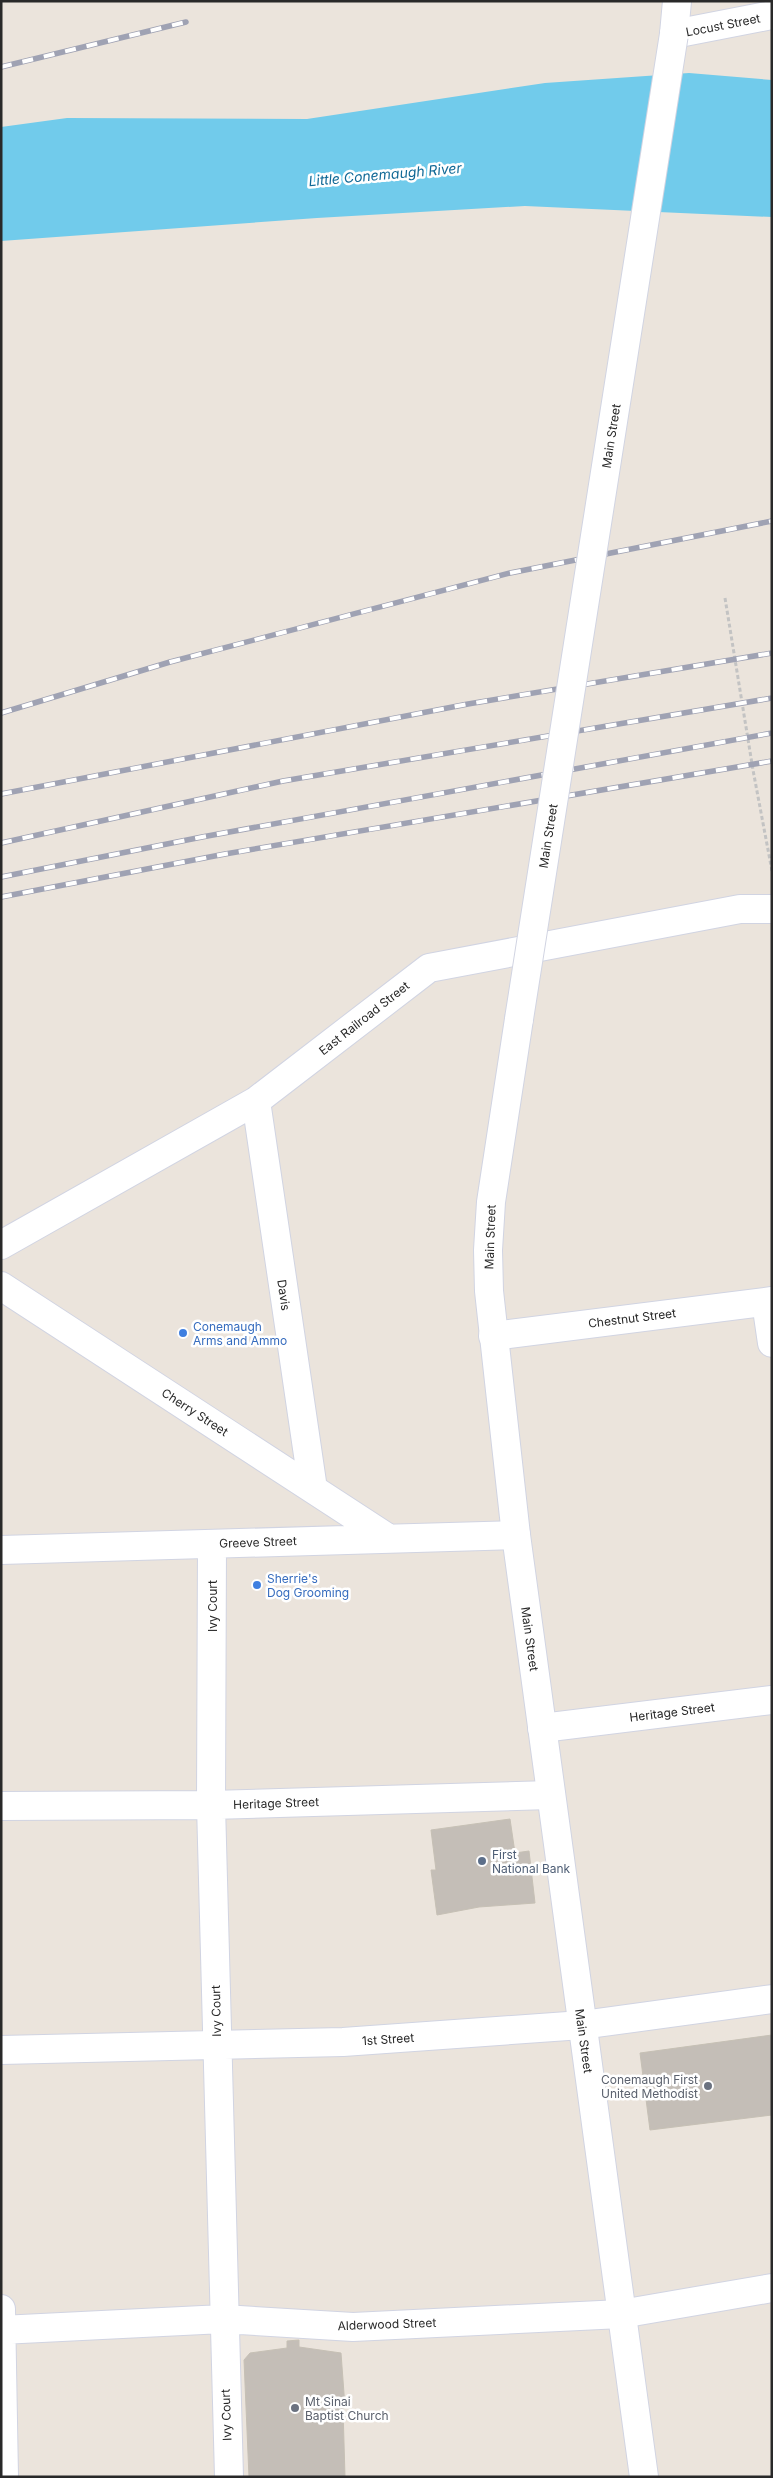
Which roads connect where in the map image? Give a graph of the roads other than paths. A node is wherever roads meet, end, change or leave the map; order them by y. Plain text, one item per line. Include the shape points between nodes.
1 (677, 1) edge
2 (772, 15) edge
3 (674, 34) junction
4 (772, 910) edge
5 (256, 1101) junction
6 (1, 1246) edge
7 (1, 1286) edge
8 (769, 1301) edge
9 (493, 1336) junction
10 (772, 1343) edge
11 (313, 1489) junction
12 (516, 1534) junction
13 (388, 1538) junction
14 (212, 1544) junction
15 (1, 1550) edge
16 (772, 1700) edge
17 (542, 1728) junction
18 (551, 1795) junction
19 (212, 1805) junction
20 (1, 1806) edge
21 (772, 1999) edge
22 (582, 2026) junction
23 (217, 2044) junction
24 (1, 2050) edge
25 (772, 2288) edge
26 (1, 2309) edge
27 (622, 2314) junction
28 (223, 2319) junction
29 (2, 2330) edge
30 (4, 2477) edge
31 (229, 2477) edge
32 (644, 2477) edge

1 - 3 street, Main Street
2 - 3 street, Locust Street
3 - 9 street, Main Street, bridge via 491,1202 488,1250
4 - 5 street, East Railroad Street via 740,909 429,968
5 - 6 street, East Railroad Street
5 - 11 street, Davis
7 - 11 street, Cherry Street
8 - 9 street, Chestnut Street
8 - 10 street
9 - 12 street, Main Street
11 - 13 street, Cherry Street
12 - 13 street, Greeve Street
12 - 17 street, Main Street
13 - 14 street, Greeve Street
14 - 15 street, Greeve Street
14 - 19 street, Ivy Court
16 - 17 street, Heritage Street
17 - 18 street, Main Street
18 - 19 street, Heritage Street
18 - 22 street, Main Street
19 - 20 street, Heritage Street
19 - 23 street, Ivy Court
21 - 22 street, 1st Street
22 - 23 street, 1st Street via 343,2042
22 - 27 street, Main Street
23 - 24 street, 1st Street
23 - 28 street, Ivy Court
25 - 27 street, Alderwood Street
26 - 29 street
27 - 28 street, Alderwood Street via 353,2327
27 - 32 street, Main Street
28 - 29 street, Alderwood Street
28 - 31 street, Ivy Court
29 - 30 street

